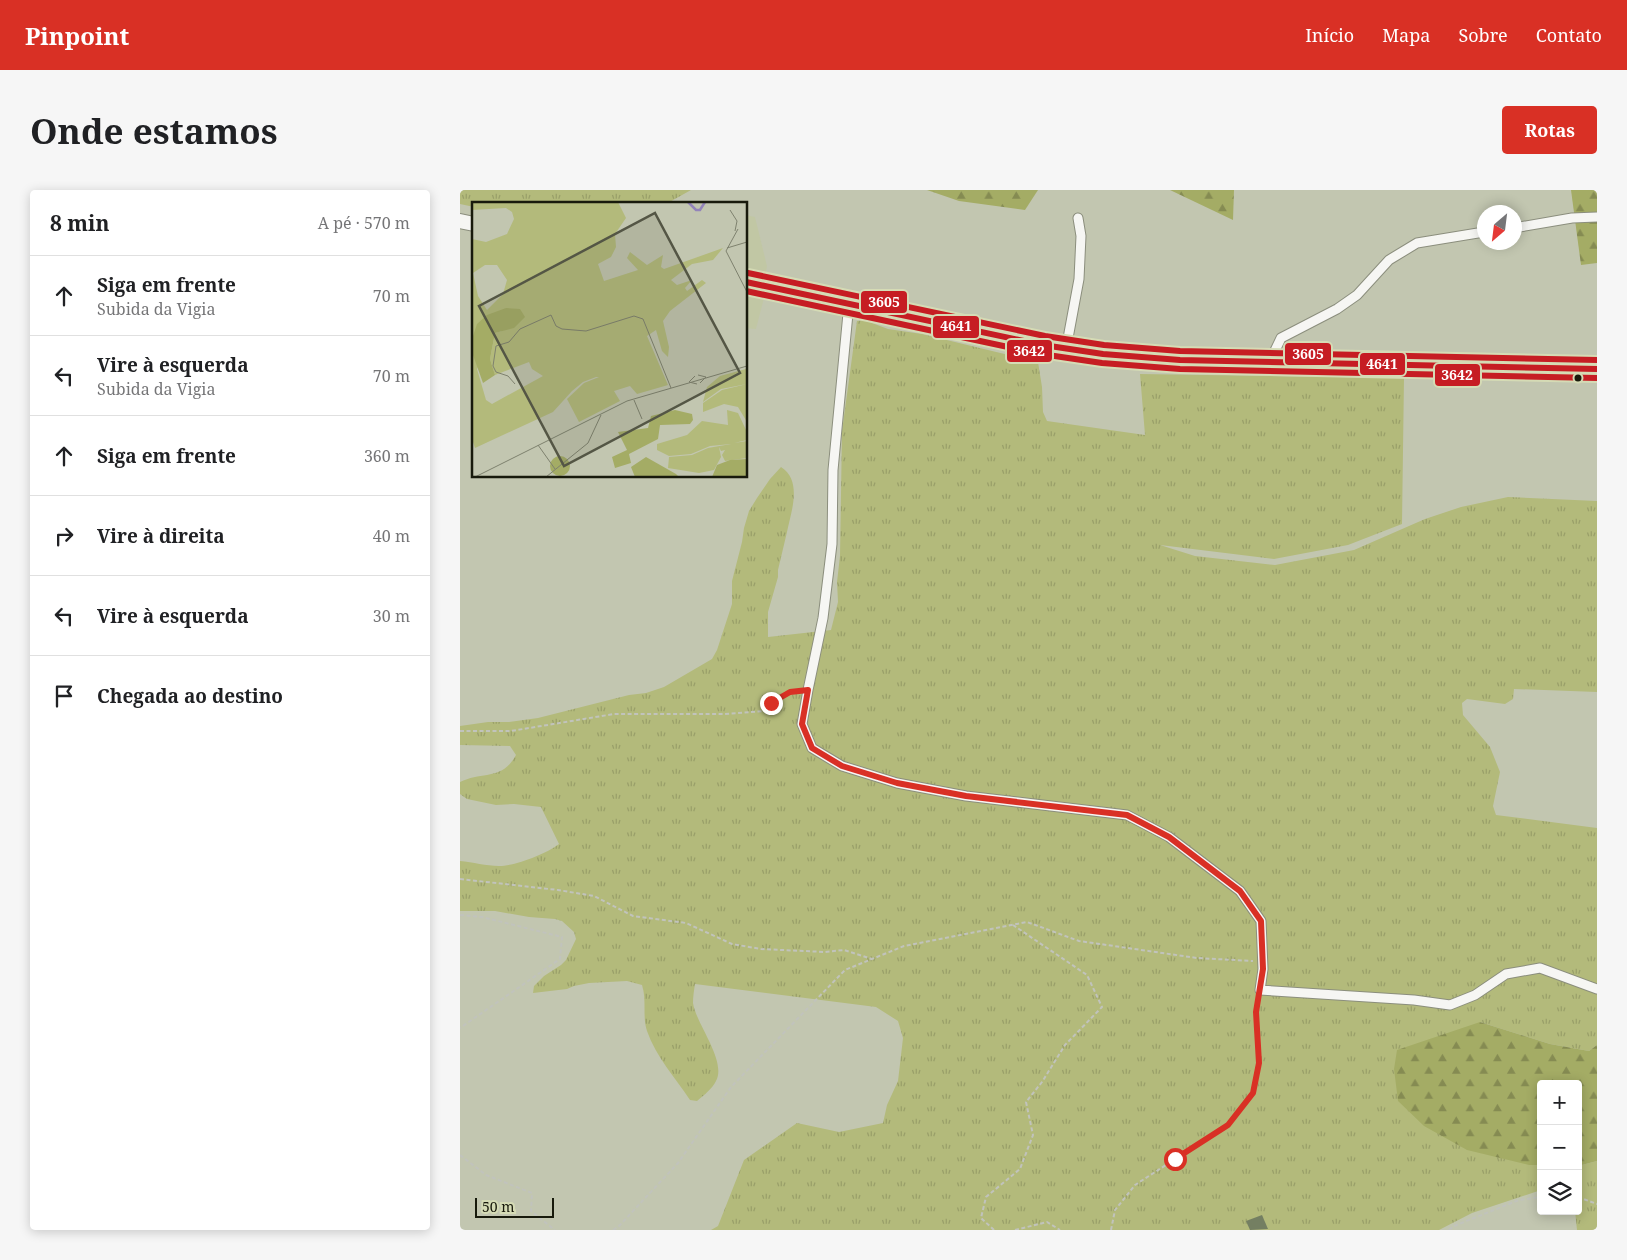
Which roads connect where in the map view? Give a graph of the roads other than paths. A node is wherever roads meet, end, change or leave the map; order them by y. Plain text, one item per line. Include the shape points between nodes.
1 (1597, 217) edge
2 (1078, 218) dead end
3 (1522, 227) edge
4 (1477, 233) edge
5 (748, 282) edge
6 (849, 303) junction
7 (1066, 349) junction
8 (1270, 361) junction
9 (1597, 369) edge
10 (1597, 989) edge

1 - 3 street
2 - 7 street via 1081,236 1079,279
4 - 8 street via 1417,243 1389,260 1357,295 1281,338
5 - 6 main road
6 - 7 main road
6 - 10 street via 833,470 832,544 823,618 802,724 812,748 842,766 897,783 966,796 1127,815 1169,837 1240,891 1261,921 1263,962 1260,990 1450,1005 1475,995 1506,974 1540,968
7 - 8 main road via 1140,358
8 - 9 main road

